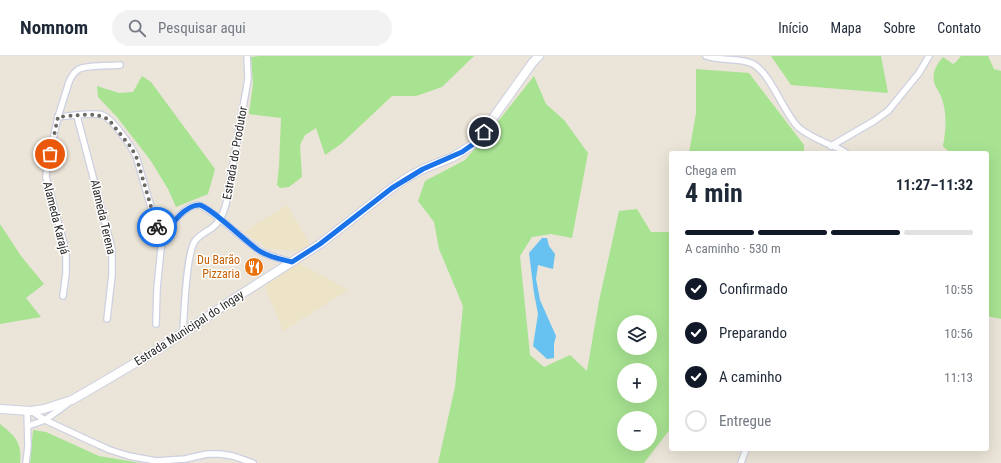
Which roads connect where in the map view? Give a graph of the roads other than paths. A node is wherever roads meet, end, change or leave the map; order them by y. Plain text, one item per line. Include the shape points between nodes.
1 (247, 56) edge
2 (540, 56) edge
3 (706, 56) edge
4 (929, 56) edge
5 (120, 65) dead end
6 (77, 116) junction
7 (58, 117) junction
8 (832, 146) junction
9 (843, 151) edge
10 (220, 219) junction
11 (158, 231) junction
12 (166, 232) junction
13 (162, 238) junction
14 (292, 262) junction
15 (63, 296) dead end
16 (107, 319) dead end
17 (156, 324) dead end
18 (183, 333) junction
19 (72, 400) junction
20 (0, 409) edge
21 (29, 410) junction
22 (45, 420) junction
23 (28, 426) junction
24 (745, 451) edge
25 (26, 463) edge
26 (253, 463) edge
27 (741, 463) edge

1 - 10 street, Estrada do Produtor via 246,92 226,204
2 - 14 street, Estrada Municipal do Ingay via 472,145 453,157 408,177 320,244
3 - 8 street via 754,65 765,76 797,126
4 - 8 street via 920,74 888,111
5 - 7 street, Alameda Karajá via 84,68 77,71 71,77
6 - 7 street
6 - 11 street via 94,114 106,117 130,146 139,164
6 - 16 street, Alameda Terena via 112,248
7 - 15 street, Alameda Karajá via 46,177 66,251
8 - 9 street
10 - 12 street via 202,206 196,205 182,214
10 - 14 street via 259,251
10 - 18 street via 198,236 191,250
11 - 12 street via 162,229
11 - 13 street
12 - 13 street
13 - 17 street
14 - 18 street, Estrada Municipal do Ingay
18 - 19 street, Estrada Municipal do Ingay
19 - 21 street, Estrada Municipal do Ingay via 39,410
19 - 22 street, Estrada Municipal do Ingay
20 - 21 street, Estrada Municipal do Ingay
21 - 22 street
21 - 23 street
22 - 23 street, Estrada Municipal do Ingay
22 - 26 street via 110,450 136,457 156,461 220,454
23 - 25 street
24 - 27 street

